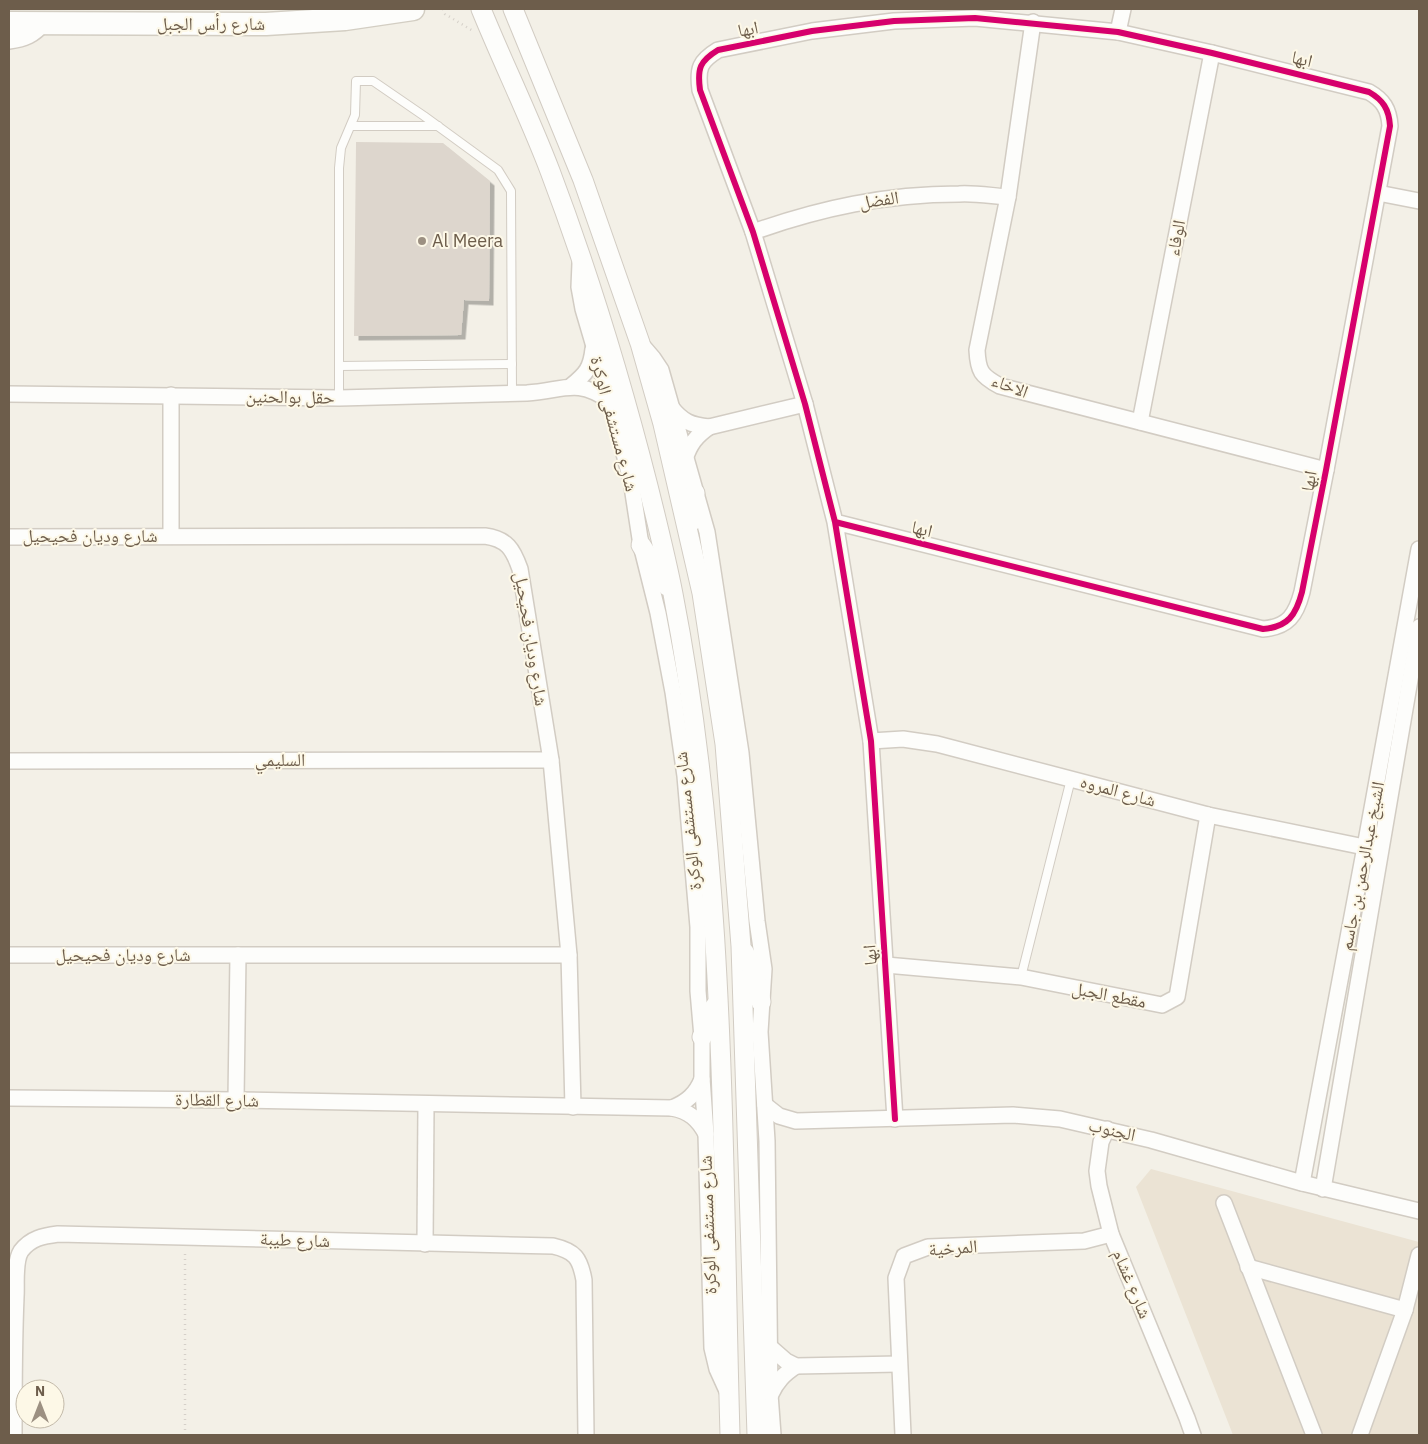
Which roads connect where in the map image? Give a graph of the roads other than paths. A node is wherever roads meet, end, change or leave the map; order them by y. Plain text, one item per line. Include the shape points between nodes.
1 (413, 9) edge
2 (481, 9) edge
3 (513, 9) edge
4 (1123, 9) edge
5 (1033, 22) junction
6 (44, 23) junction
7 (9, 24) edge
8 (1118, 32) junction
9 (9, 41) edge
10 (1212, 53) junction
11 (351, 126) junction
12 (438, 126) junction
13 (1378, 193) junction
14 (1008, 197) junction
15 (1419, 201) edge
16 (754, 232) junction
17 (580, 256) junction
18 (640, 343) junction
19 (594, 346) junction
20 (512, 364) junction
21 (339, 366) junction
22 (571, 386) junction
23 (9, 394) edge
24 (512, 394) junction
25 (171, 395) junction
26 (339, 398) junction
27 (610, 401) junction
28 (805, 404) junction
29 (671, 407) junction
30 (1140, 422) junction
31 (709, 427) junction
32 (685, 459) junction
33 (1326, 470) junction
34 (695, 493) junction
35 (835, 522) junction
36 (689, 532) junction
37 (171, 536) junction
38 (9, 537) edge
39 (641, 545) junction
40 (1419, 549) edge
41 (674, 597) junction
42 (1419, 627) edge
43 (1410, 664) edge
44 (871, 741) junction
45 (550, 760) junction
46 (9, 761) edge
47 (1071, 779) junction
48 (1208, 815) junction
49 (1373, 849) junction
50 (741, 946) junction
51 (9, 955) edge
52 (238, 955) junction
53 (569, 955) junction
54 (886, 965) junction
55 (1021, 977) junction
56 (718, 1001) junction
57 (761, 1002) junction
58 (702, 1037) junction
59 (702, 1078) junction
60 (9, 1098) edge
61 (236, 1100) junction
62 (426, 1104) junction
63 (766, 1104) junction
64 (573, 1107) junction
65 (672, 1108) junction
66 (895, 1118) junction
67 (796, 1121) junction
68 (1106, 1129) junction
69 (706, 1134) junction
70 (767, 1141) junction
71 (1302, 1183) junction
72 (1323, 1189) junction
73 (1224, 1203) dead end
74 (1419, 1211) edge
75 (1111, 1234) junction
76 (425, 1244) junction
77 (1419, 1255) edge
78 (1248, 1267) junction
79 (1405, 1310) junction
80 (770, 1347) junction
81 (11, 1348) edge
82 (899, 1364) junction
83 (796, 1366) junction
84 (729, 1394) junction
85 (770, 1394) junction
86 (14, 1435) edge
87 (586, 1435) edge
88 (730, 1435) edge
89 (757, 1435) edge
90 (773, 1435) edge
91 (903, 1435) edge
92 (1193, 1435) edge
93 (1314, 1435) edge
94 (1360, 1435) edge

1 - 6 main road, شارع رأس الجبل via 266,24
2 - 17 street, شارع مستشفى الوكرة via 549,170
3 - 18 street via 584,180
4 - 8 street
5 - 8 street, ابها
5 - 14 street, الاخاء
5 - 16 street, ابها via 975,18 894,21 812,31 718,50 708,56 700,65 700,90
6 - 7 main road, شارع رأس الجبل
6 - 9 street via 34,34
8 - 10 street, ابها
10 - 13 street, ابها via 1341,84 1378,97 1386,106 1390,126
10 - 30 street, الوفاء
11 - 12 lane
11 - 12 lane via 355,115 356,80 373,80
11 - 21 lane via 341,148 339,168
12 - 20 lane via 498,170 511,191
13 - 15 street
13 - 33 street, ابها
14 - 16 street, الفضل via 960,194 876,200 834,207
14 - 30 street, الاخاء via 977,350 982,375 1000,386
16 - 28 street, ابها
17 - 19 street, شارع مستشفى الوكرة via 582,309
17 - 41 street, شارع مستشفى الوكرة via 634,432
18 - 29 street via 661,370
18 - 36 street
19 - 22 street via 592,362 584,376
19 - 27 street, شارع مستشفى الوكرة
20 - 21 lane
20 - 24 lane
21 - 26 lane
22 - 24 street, حقل بوالحنين via 546,392
22 - 27 street, حقل بوالحنين via 585,388
23 - 25 street, حقل بوالحنين
24 - 26 street, حقل بوالحنين
25 - 26 street, حقل بوالحنين
25 - 37 street, شارع وديان فحيحيل
27 - 39 street, شارع مستشفى الوكرة via 631,480
28 - 31 street
28 - 35 street, ابها
29 - 31 street via 694,426
29 - 32 street
30 - 33 street, الاخاء
31 - 32 street via 698,435
32 - 34 street
33 - 35 street, ابها via 1298,608 1276,628 1263,629
34 - 36 street
34 - 57 street via 707,532 742,753 764,969
35 - 44 street, ابها
36 - 50 street via 702,593 725,744
37 - 38 street, شارع وديان فحيحيل
37 - 45 street, شارع وديان فحيحيل via 497,538 508,545 520,569
39 - 41 street
39 - 58 street, شارع مستشفى الوكرة via 663,636 685,776 698,927
40 - 43 street, الشيخ عبدالرحمن بن جاسم
41 - 56 street, شارع مستشفى الوكرة via 702,779
42 - 43 street, الشيخ عبدالرحمن بن جاسم
43 - 49 street, الشيخ عبدالرحمن بن جاسم
44 - 47 street, شارع المروه via 903,739 937,744
44 - 54 street, ابها
45 - 46 street, السليمي
45 - 53 street, شارع وديان فحيحيل
47 - 48 street, شارع المروه
47 - 55 lane
48 - 49 street, شارع المروه
48 - 55 street, مقطع الجبل via 1177,996 1162,1005
49 - 71 street, الشيخ عبدالرحمن بن جاسم
49 - 72 street, الشيخ عبدالرحمن بن جاسم
50 - 57 street via 758,982
50 - 89 street
51 - 52 street, شارع وديان فحيحيل
52 - 53 street, شارع وديان فحيحيل
52 - 61 street
53 - 64 street, شارع وديان فحيحيل
54 - 55 street, مقطع الجبل
54 - 66 street, ابها
56 - 58 street
56 - 84 street, شارع مستشفى الوكرة
57 - 63 street
58 - 59 street, شارع مستشفى الوكرة
59 - 65 street via 694,1094
59 - 69 street, شارع مستشفى الوكرة
60 - 61 street, شارع القطارة
61 - 62 street, شارع القطارة
62 - 64 street, شارع القطارة
62 - 76 street
63 - 67 street, الجنوب via 779,1116
63 - 70 street
64 - 65 street, شارع القطارة
65 - 69 street, شارع القطارة via 689,1114
66 - 67 street, الجنوب
66 - 68 street, الجنوب via 1036,1116
67 - 70 street, الجنوب via 779,1128
68 - 71 street, الجنوب
68 - 75 street, شارع غشام via 1097,1172
69 - 84 street, شارع مستشفى الوكرة via 712,1348 717,1369
70 - 80 street
71 - 72 street, الجنوب
72 - 74 street, الجنوب
73 - 78 street
75 - 82 street, المرخية via 1084,1241 928,1247 904,1256 896,1278
75 - 92 street, شارع غشام
76 - 81 street, شارع طيبة via 40,1236 20,1253
76 - 87 street, شارع طيبة via 553,1246 576,1256 584,1280
77 - 79 street
78 - 79 street
78 - 93 street
79 - 94 street
80 - 83 street
80 - 85 street
81 - 86 street, شارع طيبة
82 - 83 street
82 - 91 street, المرخية
83 - 85 street via 781,1378
84 - 88 street, شارع مستشفى الوكرة
85 - 90 street

